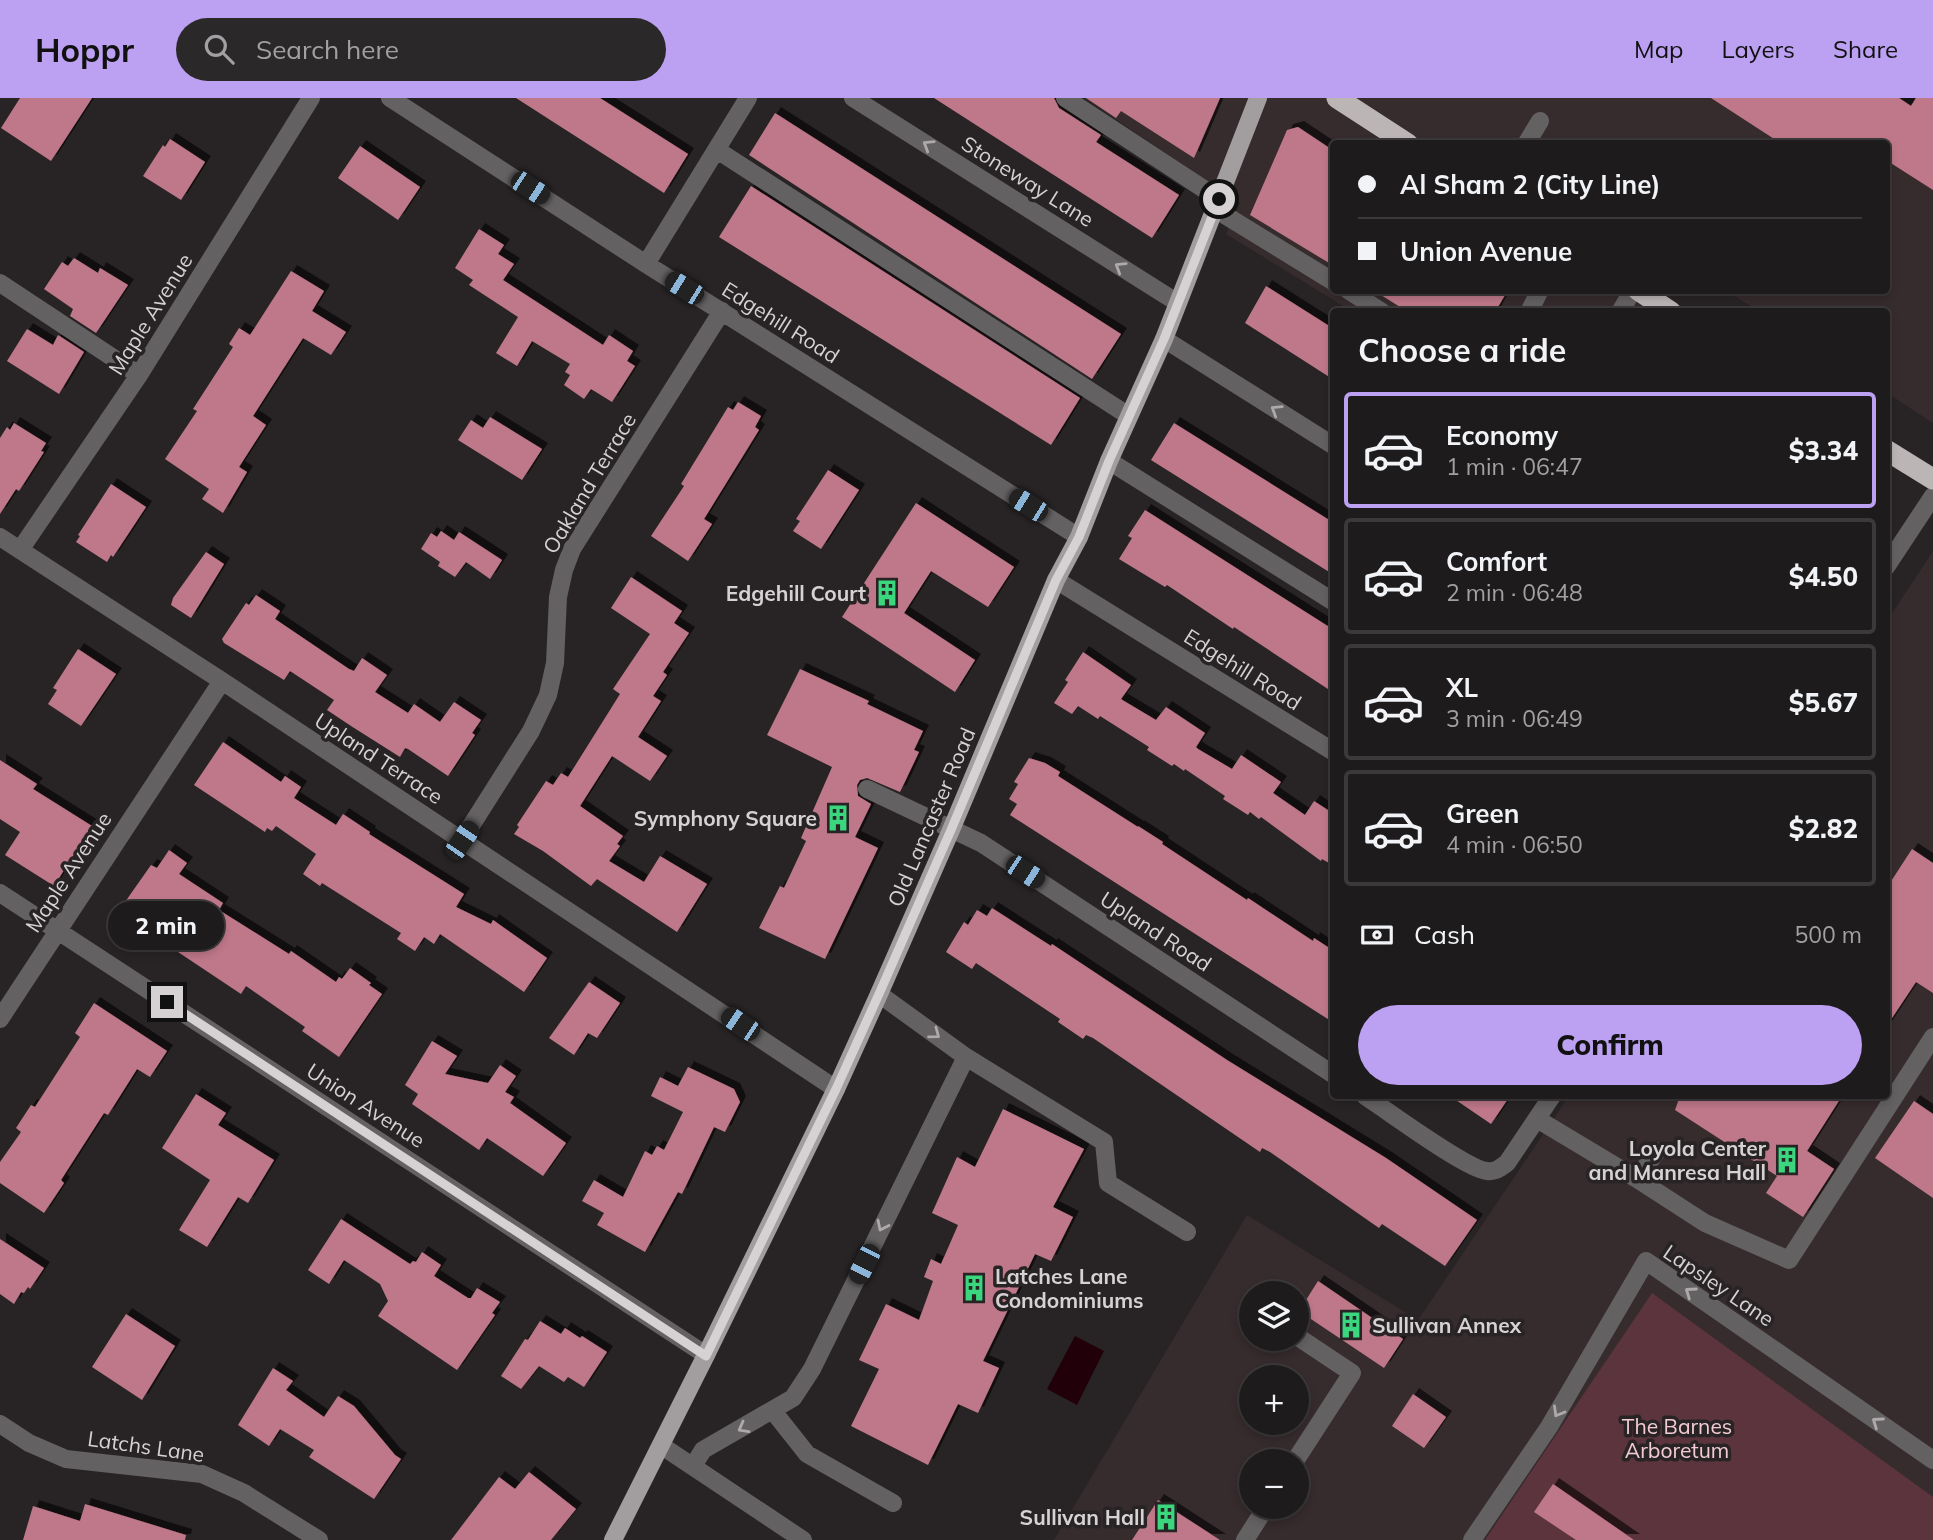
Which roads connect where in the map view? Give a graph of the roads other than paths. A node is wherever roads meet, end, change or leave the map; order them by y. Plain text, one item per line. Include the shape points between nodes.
1 (311, 98) edge
2 (390, 98) edge
3 (748, 98) edge
4 (853, 98) edge
5 (1065, 98) edge
6 (1258, 98) edge
7 (1337, 98) edge
8 (1540, 121) dead end
9 (1402, 140) edge
10 (1528, 140) edge
11 (717, 150) junction
12 (1217, 204) junction
13 (646, 264) junction
14 (1330, 279) edge
15 (0, 283) edge
16 (1354, 294) edge
17 (1642, 294) edge
18 (1178, 303) junction
19 (1376, 308) edge
20 (1664, 308) edge
21 (722, 311) junction
22 (1164, 339) junction
23 (139, 375) junction
24 (1129, 416) junction
25 (1330, 443) edge
26 (1890, 452) edge
27 (1109, 461) junction
28 (1933, 479) edge
29 (1933, 496) edge
30 (0, 537) edge
31 (1079, 537) junction
32 (20, 550) junction
33 (1890, 561) edge
34 (1056, 580) junction
35 (1330, 599) edge
36 (222, 681) junction
37 (1330, 750) edge
38 (867, 789) dead end
39 (951, 830) junction
40 (462, 840) junction
41 (0, 893) edge
42 (57, 930) junction
43 (879, 994) junction
44 (0, 1019) edge
45 (1933, 1037) edge
46 (965, 1057) junction
47 (1330, 1072) edge
48 (836, 1089) junction
49 (1370, 1099) edge
50 (1550, 1099) edge
51 (1537, 1119) junction
52 (1657, 1151) dead end
53 (1637, 1179) junction
54 (1187, 1232) dead end
55 (1309, 1344) edge
56 (706, 1356) junction
57 (773, 1411) junction
58 (0, 1424) edge
59 (662, 1446) junction
60 (1303, 1449) edge
61 (1933, 1461) edge
62 (693, 1466) junction
63 (893, 1503) dead end
64 (1258, 1519) edge
65 (319, 1540) edge
66 (613, 1540) edge
67 (803, 1540) edge
68 (1245, 1540) edge
69 (1472, 1540) edge

1 - 23 street, Maple Avenue
2 - 13 street, Edgehill Road
3 - 11 street
18 -> 4 street, Stoneway Lane
5 - 12 street
6 - 12 main road, Old Lancaster Road
7 - 9 highway
8 - 10 street
11 - 13 street
11 - 24 street
12 - 14 street
12 - 18 main road, Old Lancaster Road
13 - 21 street, Edgehill Road
15 - 23 street
16 - 19 street
17 - 20 highway
18 - 22 main road, Old Lancaster Road
21 - 31 street, Edgehill Road
21 - 40 street, Oakland Terrace via 572,549 558,597 555,663 545,704
22 - 24 main road, Old Lancaster Road
25 -> 22 street
23 - 32 street, Maple Avenue
24 - 27 main road, Old Lancaster Road
26 - 28 highway
27 - 31 main road, Old Lancaster Road
27 - 35 street
29 - 33 street
30 - 32 street, Upland Terrace
31 - 34 main road, Old Lancaster Road
32 - 36 street, Upland Terrace
34 - 37 street, Edgehill Road
34 - 39 main road, Old Lancaster Road
36 - 40 street, Upland Terrace
36 - 42 street, Maple Avenue
38 - 39 street, Upland Road
39 - 43 main road, Old Lancaster Road
39 - 47 street, Upland Road via 981,843
40 - 48 street, Upland Terrace
41 - 42 street, Union Avenue
42 - 44 street, Maple Avenue
42 - 56 street, Union Avenue
43 -> 46 street
43 - 48 main road, Old Lancaster Road
45 - 53 street via 1788,1260 1705,1223
46 - 54 street via 1104,1142 1108,1183
46 -> 57 street via 812,1369 793,1398
48 - 56 main road, Old Lancaster Road
49 - 51 street via 1466,1162 1489,1171 1507,1163
50 - 51 street
51 - 53 street
52 - 53 street
55 - 60 street via 1352,1373
56 - 59 main road, Old Lancaster Road
57 -> 62 street via 703,1450
57 - 63 street via 807,1454
58 - 65 street, Latchs Lane via 29,1443 66,1458 202,1474 244,1493
59 - 62 street
59 - 66 main road, Old Lancaster Road
61 -> 69 street, Lapsley Lane via 1646,1261 1549,1427
62 - 67 street
64 - 68 street

